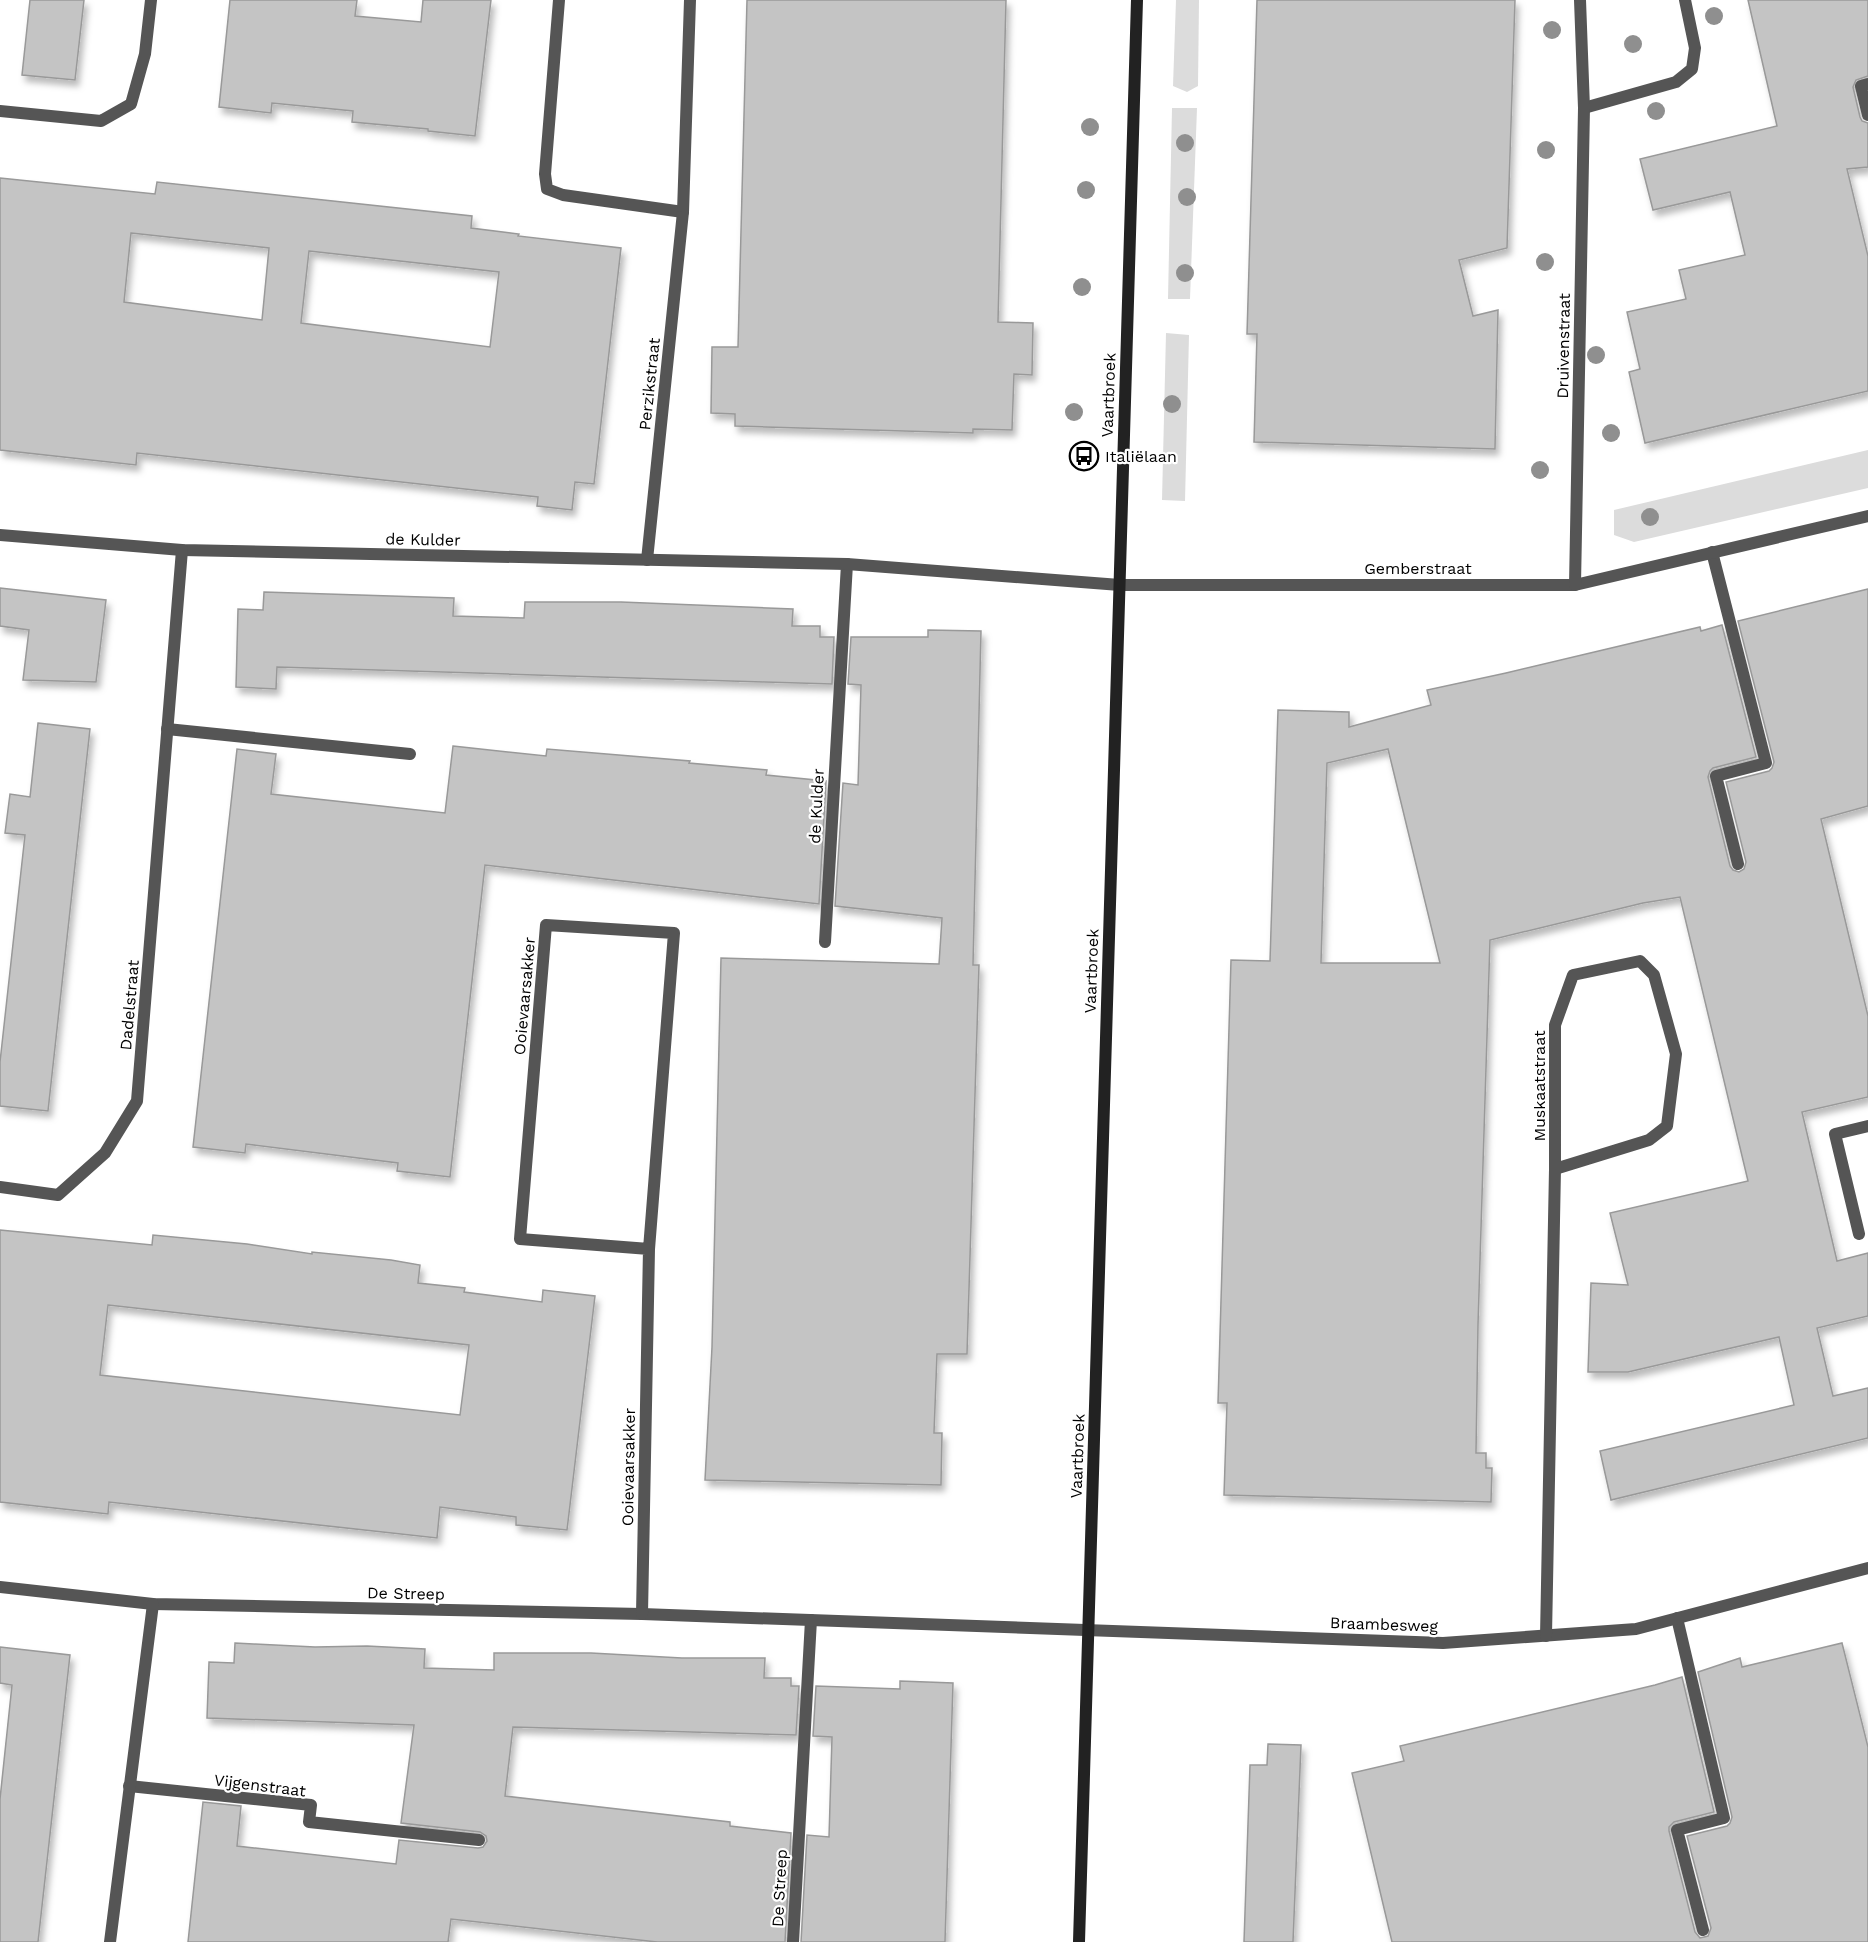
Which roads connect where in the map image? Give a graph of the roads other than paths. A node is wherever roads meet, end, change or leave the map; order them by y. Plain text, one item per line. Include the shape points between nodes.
1 (151, 0) edge
2 (559, 0) edge
3 (690, 0) edge
4 (1137, 0) edge
5 (1580, 0) edge
6 (1685, 0) edge
7 (1868, 84) edge
8 (1584, 108) junction
9 (0, 111) edge
10 (1868, 115) edge
11 (683, 212) junction
12 (1868, 516) edge
13 (0, 535) edge
14 (182, 549) junction
15 (1712, 552) junction
16 (648, 560) junction
17 (847, 564) junction
18 (1120, 585) junction
19 (1575, 585) junction
20 (167, 729) junction
21 (410, 754) dead end
22 (1738, 864) dead end
23 (825, 942) dead end
24 (1868, 1126) edge
25 (1555, 1169) junction
26 (0, 1187) edge
27 (1859, 1234) dead end
28 (649, 1249) junction
29 (1868, 1568) edge
30 (0, 1587) edge
31 (153, 1604) junction
32 (642, 1614) junction
33 (1677, 1618) junction
34 (811, 1620) junction
35 (1088, 1629) junction
36 (1546, 1636) junction
37 (129, 1786) junction
38 (479, 1840) dead end
39 (1703, 1930) dead end
40 (110, 1942) edge
41 (793, 1942) edge
42 (1079, 1942) edge

1 - 9 street via 145,54 130,104 101,121
2 - 11 street via 547,189 563,195
3 - 11 street, Perzikstraat
4 - 18 street, Vaartbroek
5 - 8 street, Druivenstraat
6 - 8 street via 1695,48 1692,69 1676,82
7 - 10 street via 1861,86
8 - 19 street, Druivenstraat
11 - 16 street, Perzikstraat
12 - 15 street, Gemberstraat
13 - 14 street, de Kulder
14 - 16 street, de Kulder
14 - 20 street, Dadelstraat
15 - 19 street, Gemberstraat
15 - 22 street via 1766,763 1716,776
16 - 17 street, de Kulder
17 - 18 street, de Kulder
17 - 23 street, de Kulder
18 - 19 street, Gemberstraat
18 - 35 street, Vaartbroek
20 - 21 street
20 - 26 street, Dadelstraat via 137,1101 105,1153 58,1195
24 - 27 street via 1835,1134
25 - 25 street, Muskaatstraat via 1649,1140 1667,1126 1676,1054 1654,975 1641,961 1573,975 1555,1025
25 - 36 street, Muskaatstraat
28 - 28 street, Ooievaarsakker via 520,1239 546,925 674,933
28 - 32 street, Ooievaarsakker
29 - 33 street, Braambesweg
30 - 31 street, De Streep
31 - 32 street, De Streep
31 - 37 street
32 - 34 street, De Streep
33 - 36 street, Braambesweg via 1636,1629
33 - 39 street via 1724,1818 1677,1830
34 - 35 street, De Streep
34 - 41 street, De Streep
35 - 36 street, Braambesweg via 1443,1643
35 - 42 street, Vaartbroek
37 - 38 street, Vijgenstraat via 311,1805 309,1822
37 - 40 street

